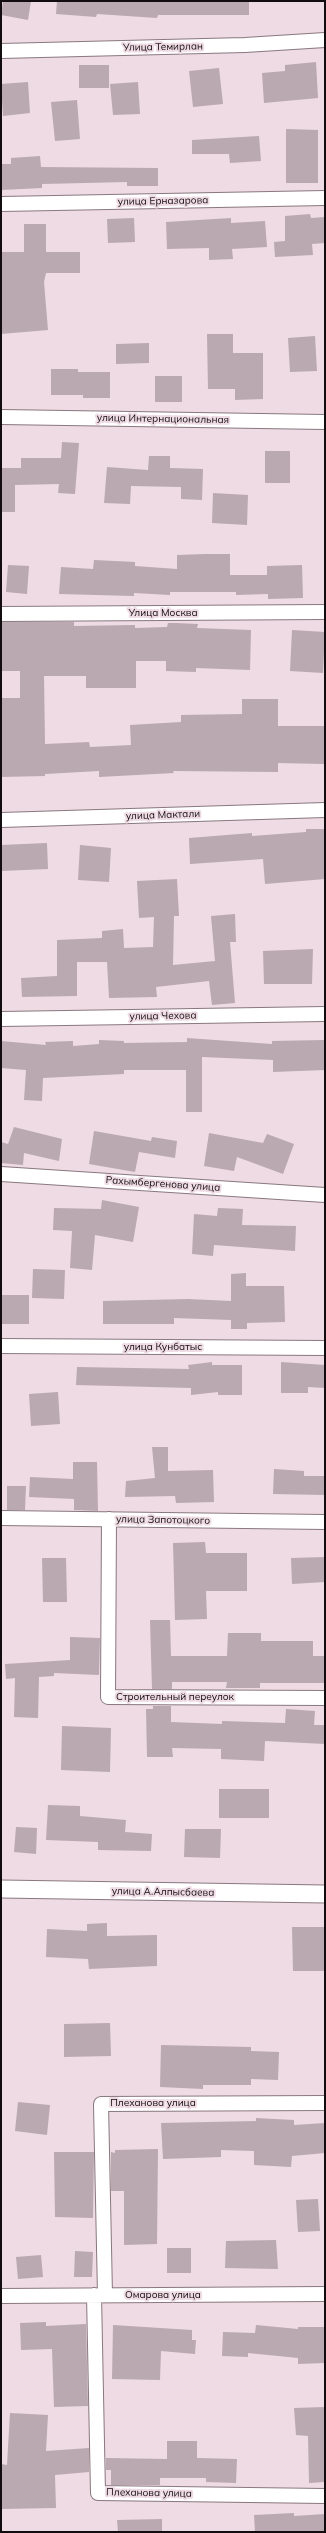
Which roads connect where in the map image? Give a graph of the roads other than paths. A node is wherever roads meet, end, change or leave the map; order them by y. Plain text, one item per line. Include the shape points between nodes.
1 (325, 40) edge
2 (1, 51) edge
3 (325, 198) edge
4 (1, 204) edge
5 (1, 417) edge
6 (325, 422) edge
7 (325, 612) edge
8 (1, 614) edge
9 (325, 810) edge
10 (1, 820) edge
11 (325, 1014) edge
12 (1, 1019) edge
13 (1, 1174) edge
14 (325, 1195) edge
15 (1, 1346) edge
16 (325, 1348) edge
17 (1, 1518) edge
18 (109, 1519) junction
19 (325, 1522) edge
20 (325, 1698) edge
21 (1, 1889) edge
22 (325, 1894) edge
23 (325, 2103) edge
24 (325, 2294) edge
25 (100, 2295) junction
26 (1, 2296) edge
27 (325, 2496) edge

1 - 2 street, Улица Темирлан via 245,45
3 - 4 street, улица Ерназарова
5 - 6 street, улица Интернациональная
7 - 8 street, Улица Москва
9 - 10 street, улица Мактали
11 - 12 street, улица Чехова
13 - 14 street, Рахымбергенова улица
15 - 16 street, улица Кунбатыс
17 - 18 street, улица Запотоцкого
18 - 19 street, улица Запотоцкого
18 - 20 street, Строительный переулок via 108,1697
21 - 22 street, улица А.Алпысбаева
23 - 25 street, Плеханова улица via 101,2104
24 - 25 street, Омарова улица
25 - 26 street, Омарова улица
25 - 27 street, Плеханова улица via 98,2493

